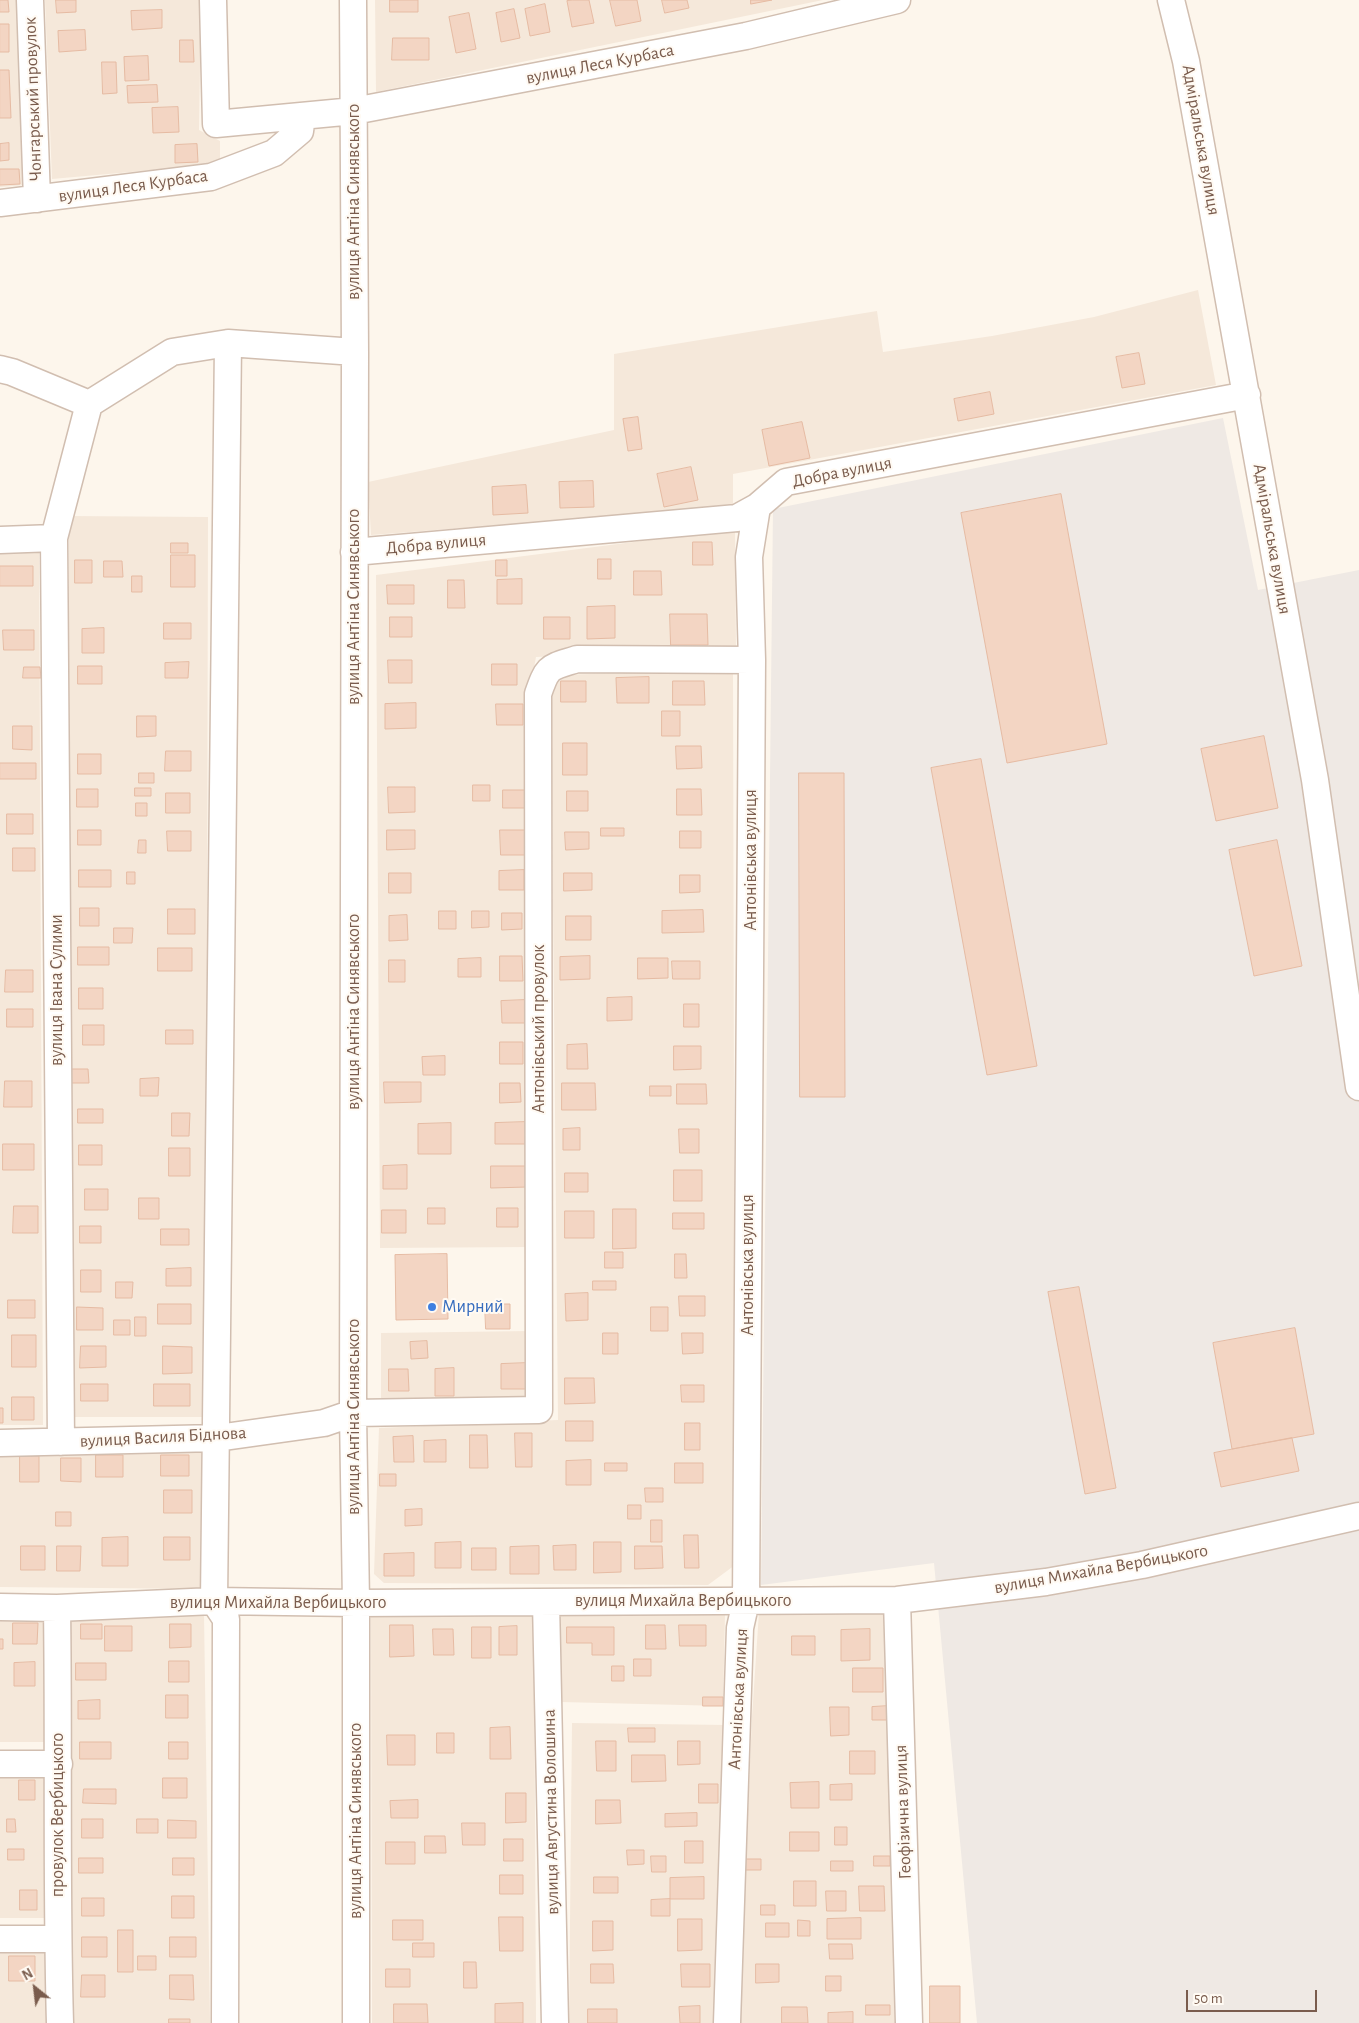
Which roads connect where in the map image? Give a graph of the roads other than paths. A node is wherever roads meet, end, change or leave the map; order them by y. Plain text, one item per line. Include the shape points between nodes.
1 (30, 0) edge
2 (213, 0) edge
3 (353, 0) edge
4 (896, 0) edge
5 (1171, 0) edge
6 (354, 111) junction
7 (302, 116) junction
8 (37, 199) junction
9 (0, 203) edge
10 (228, 343) junction
11 (355, 352) junction
12 (0, 369) edge
13 (1247, 395) junction
14 (89, 404) junction
15 (758, 507) junction
16 (54, 538) junction
17 (0, 540) edge
18 (354, 552) junction
19 (752, 660) junction
20 (1358, 1082) edge
21 (353, 1413) junction
22 (217, 1438) junction
23 (60, 1442) junction
24 (0, 1443) edge
25 (1359, 1516) edge
26 (897, 1600) junction
27 (214, 1601) junction
28 (746, 1601) junction
29 (546, 1602) junction
30 (356, 1603) junction
31 (0, 1607) edge
32 (57, 1608) junction
33 (0, 1764) edge
34 (59, 1764) junction
35 (0, 1939) edge
36 (58, 1939) junction
37 (60, 2023) edge
38 (225, 2023) edge
39 (356, 2023) edge
40 (555, 2023) edge
41 (727, 2023) edge
42 (909, 2023) edge

1 - 8 street, Чонгарський провулок
2 - 7 street, вулиця Леся Курбаса via 216,124
3 - 6 street, вулиця Антіна Синявського
4 - 6 street, вулиця Леся Курбаса via 746,36
5 - 13 street, Адміральська вулиця via 1186,60
6 - 7 street, вулиця Леся Курбаса
6 - 11 street, вулиця Антіна Синявського
7 - 8 street, вулиця Леся Курбаса via 300,131 274,153 211,177
8 - 9 street, вулиця Леся Курбаса
10 - 11 street
10 - 14 street via 172,352
10 - 22 street
11 - 18 street, вулиця Антіна Синявського
12 - 14 street
13 - 15 street, Добра вулиця via 786,482
13 - 20 street, Адміральська вулиця via 1315,780
14 - 16 street, вулиця Івана Сулими
15 - 18 street, Добра вулиця via 737,518
15 - 19 street, Антонівська вулиця via 749,557
16 - 17 street
16 - 23 street, вулиця Івана Сулими
18 - 21 street, вулиця Антіна Синявського
19 - 21 street, Антонівський провулок via 577,659 550,667 544,677 538,694 539,1410
19 - 28 street, Антонівська вулиця
21 - 22 street, вулиця Василя Біднова via 324,1423
21 - 30 street, вулиця Антіна Синявського
22 - 23 street, вулиця Василя Біднова
22 - 27 street
23 - 24 street, вулиця Василя Біднова
25 - 26 street, вулиця Михайла Вербицького via 1142,1565 1046,1582
26 - 28 street, вулиця Михайла Вербицького
26 - 42 street, Геофізична вулиця
27 - 30 street, вулиця Михайла Вербицького
27 - 32 street, вулиця Михайла Вербицького
27 - 38 street via 226,1619
28 - 29 street, вулиця Михайла Вербицького
28 - 41 street, Антонівська вулиця via 740,1628
29 - 30 street, вулиця Михайла Вербицького
29 - 40 street, вулиця Августина Волошина
30 - 39 street, вулиця Антіна Синявського
31 - 32 street, вулиця Михайла Вербицького
32 - 34 street, провулок Вербицького
33 - 34 street
34 - 36 street, провулок Вербицького
35 - 36 street
36 - 37 street, провулок Вербицького

